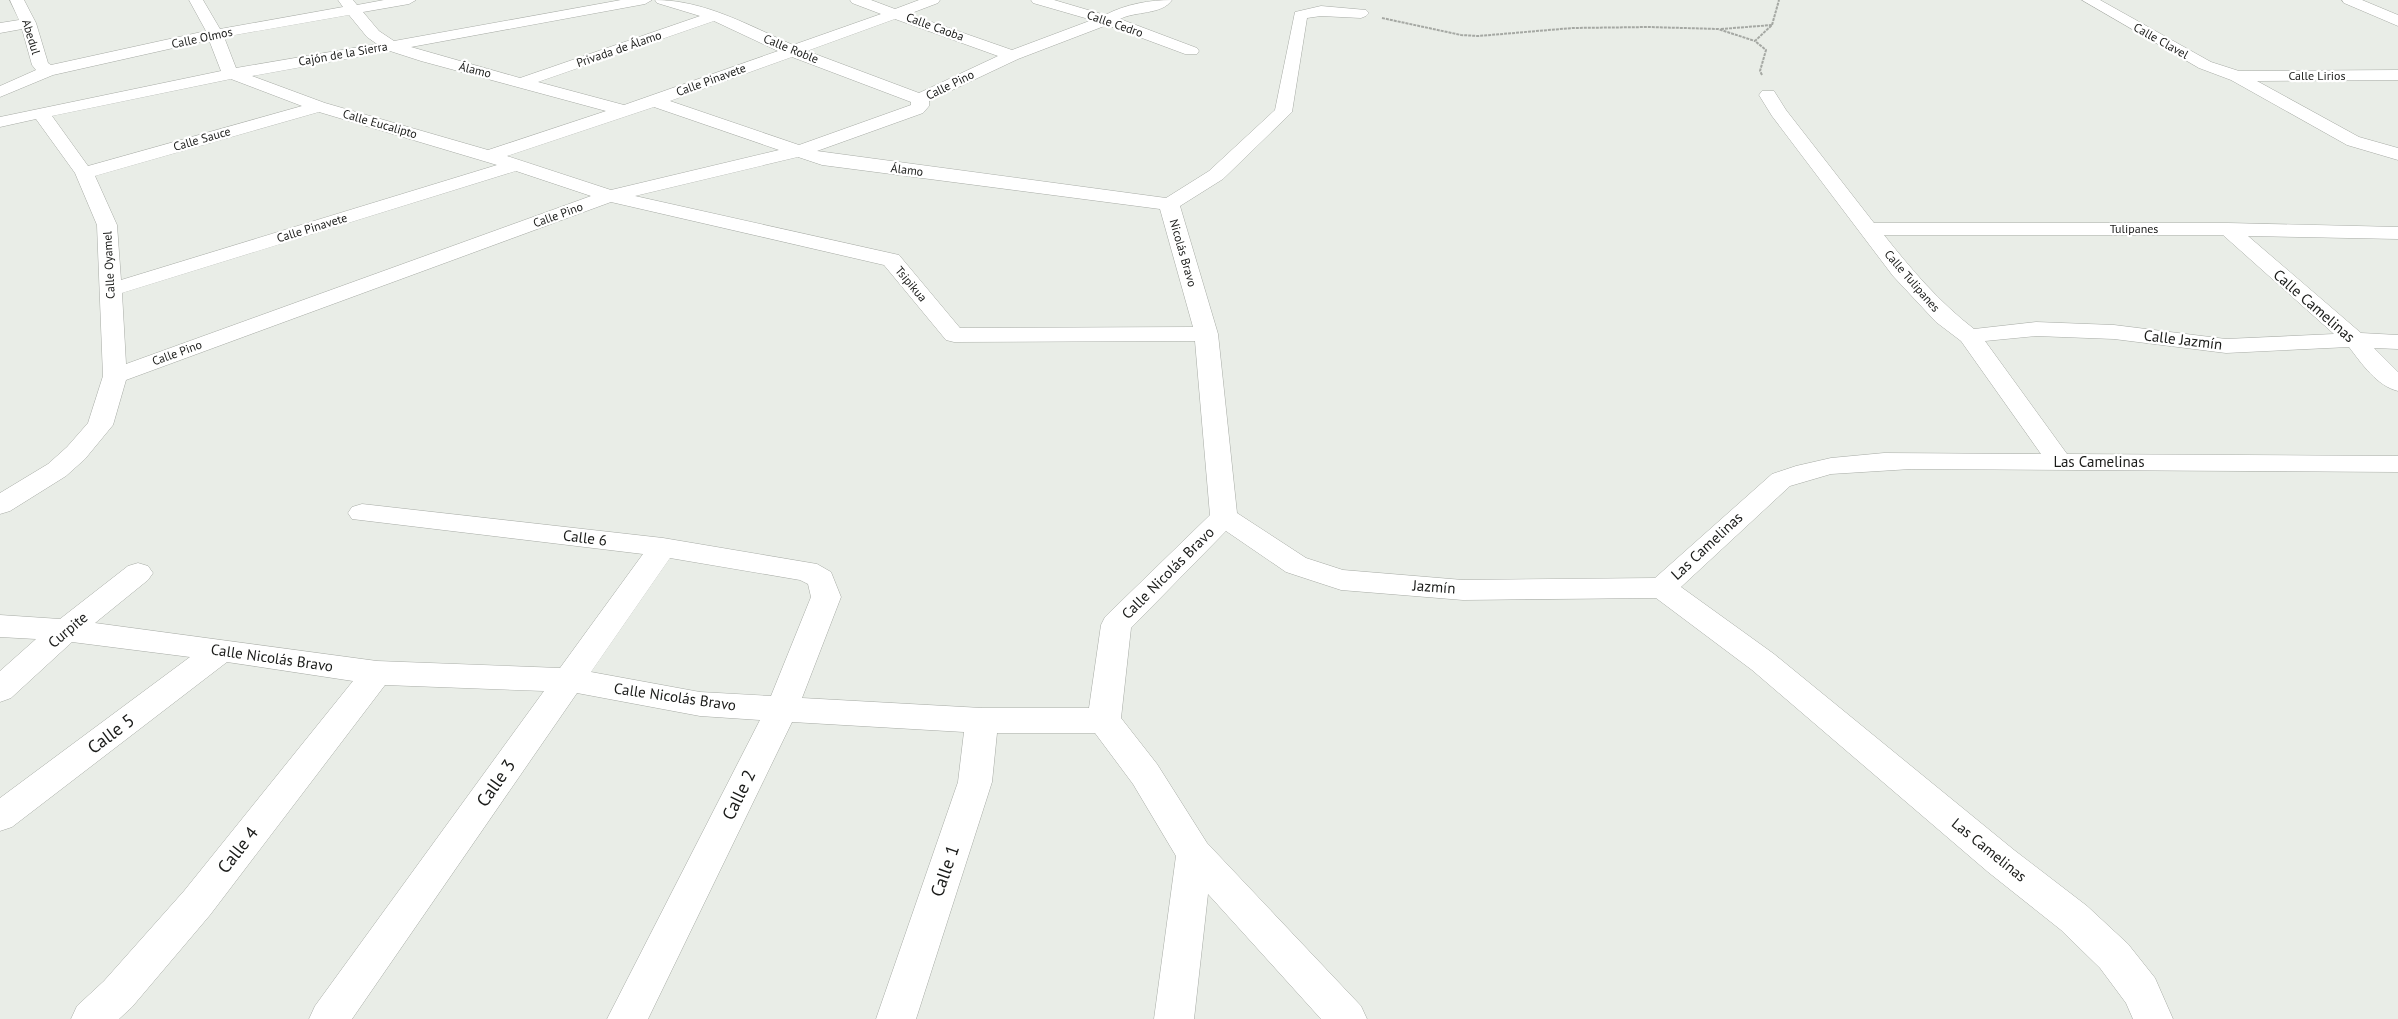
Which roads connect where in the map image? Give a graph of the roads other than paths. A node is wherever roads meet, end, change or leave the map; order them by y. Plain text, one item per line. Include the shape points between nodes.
1 (17, 0) edge
2 (196, 0) edge
3 (409, 0) edge
4 (645, 0) edge
5 (662, 0) edge
6 (857, 0) edge
7 (933, 0) edge
8 (1038, 0) edge
9 (1165, 0) edge
10 (2089, 0) edge
11 (2349, 0) edge
12 (348, 4) edge
13 (897, 13) junction
14 (1361, 13) road end
15 (714, 16) junction
16 (1108, 20) junction
17 (2398, 21) edge
18 (28, 23) junction
19 (0, 28) edge
20 (216, 34) junction
21 (392, 46) junction
22 (792, 51) junction
23 (1191, 51) dead end
24 (1012, 56) junction
25 (10, 70) dead end
26 (48, 72) junction
27 (230, 73) junction
28 (2236, 76) junction
29 (2393, 78) edge
30 (522, 82) junction
31 (0, 92) edge
32 (1768, 95) road end
33 (920, 99) junction
34 (654, 101) junction
35 (319, 107) junction
36 (622, 110) junction
37 (41, 113) junction
38 (0, 122) edge
39 (799, 151) junction
40 (2398, 154) edge
41 (488, 156) junction
42 (514, 166) junction
43 (84, 173) junction
44 (610, 196) junction
45 (1169, 204) junction
46 (1869, 229) junction
47 (2228, 229) junction
48 (2398, 233) edge
49 (110, 290) junction
50 (1206, 334) junction
51 (1969, 336) junction
52 (2355, 340) junction
53 (2398, 342) edge
54 (115, 376) junction
55 (2398, 384) edge
56 (2060, 462) junction
57 (2398, 464) edge
58 (0, 505) edge
59 (362, 513) dead end
60 (1224, 517) junction
61 (663, 548) junction
62 (808, 571) joint
63 (138, 573) dead end
64 (1662, 588) junction
65 (0, 626) edge
66 (66, 630) junction
67 (221, 650) junction
68 (377, 674) junction
69 (568, 680) junction
70 (0, 690) edge
71 (781, 710) junction
72 (1104, 720) junction
73 (982, 721) junction
74 (0, 817) edge
75 (1194, 854) junction
76 (91, 1019) edge
77 (329, 1019) edge
78 (627, 1019) edge
79 (896, 1019) edge
80 (1174, 1019) edge
81 (1347, 1019) edge
82 (2153, 1019) edge

1 - 18 street, Abedul
2 - 20 street
3 - 12 street, Calle Olmos
4 - 21 street, Cajón de la Sierra via 494,30
5 - 15 street, Calle Roble
6 - 13 street, Calle Caoba
7 - 13 street, Calle Pinavete
8 - 16 street, Calle Cedro
9 - 16 street, Calle Pino via 1124,11
10 - 28 street, Calle Clavel via 2205,65
11 - 17 street
12 - 20 street, Calle Olmos
12 - 21 street, Álamo via 373,34
13 - 22 street, Calle Pinavete
13 - 24 street, Calle Caoba
14 - 45 street, Nicolás Bravo via 1320,11 1300,15 1283,112 1234,160 1185,197
15 - 22 street, Calle Roble
15 - 30 street, Privada de Álamo
16 - 23 street, Calle Cedro
16 - 24 street, Calle Pino
18 - 19 street
18 - 26 street, Abedul via 40,65
20 - 26 street, Calle Olmos
20 - 27 street
21 - 27 street, Cajón de la Sierra
21 - 30 street, Álamo
22 - 33 street, Calle Roble
22 - 34 street, Calle Pinavete
24 - 33 street, Calle Pino
25 - 26 street
26 - 31 street, Calle Olmos
27 - 35 street, Calle Eucalipto
27 - 37 street, Cajón de la Sierra
28 - 29 street, Calle Lirios
28 - 40 street via 2345,137
30 - 36 street, Álamo
32 - 46 street, Calle Tulipanes
33 - 39 street, Calle Pino via 917,109
34 - 36 street, Calle Pinavete
34 - 39 street, Álamo
35 - 41 street, Calle Eucalipto
35 - 43 street, Calle Sauce
36 - 41 street, Calle Pinavete
37 - 38 street, Cajón de la Sierra
37 - 43 street, Calle Oyamel
39 - 44 street, Calle Pino
39 - 45 street, Álamo via 822,159
41 - 42 street, Calle Eucalipto
42 - 44 street, Calle Eucalipto
42 - 49 street, Calle Pinavete
43 - 49 street, Calle Oyamel via 107,225
44 - 50 street, Tsipikua via 891,260 954,335
44 - 54 street, Calle Pino
45 - 50 street, Nicolás Bravo
46 - 47 street, Tulipanes
46 - 51 street, Calle Tulipanes via 1901,271 1944,318
47 - 48 street, Tulipanes
47 - 52 street, Calle Camelinas
49 - 54 street, Calle Oyamel
50 - 60 street, Nicolás Bravo
51 - 52 street, Calle Jazmín via 2036,329 2114,332 2226,346
51 - 56 street, Calle Tulipanes
52 - 53 street, Calle Jazmín
52 - 55 street, Calle Camelinas via 2376,366
54 - 58 street via 100,425 76,453 56,470
56 - 57 street, Las Camelinas
56 - 64 street, Las Camelinas via 1845,463 1805,470 1781,480 1761,496
59 - 61 street, Calle 6
60 - 64 street, Jazmín via 1296,565 1341,580 1462,590
60 - 72 street, Calle Nicolás Bravo via 1116,625
61 - 62 street, Calle 6
61 - 69 street, Calle 3
62 - 71 street, Calle 2 via 821,579 826,598
63 - 66 street, Curpite
64 - 82 street, Las Camelinas via 1763,662 2074,918 2114,956 2141,991
65 - 66 street, Calle Nicolás Bravo
66 - 67 street, Calle Nicolás Bravo
66 - 70 street, Curpite
67 - 68 street, Calle Nicolás Bravo
67 - 74 street, Calle 5
68 - 69 street, Calle Nicolás Bravo
68 - 76 street, Calle 4 via 197,904 118,994
69 - 71 street, Calle Nicolás Bravo via 700,704
69 - 77 street, Calle 3
71 - 73 street, Calle Nicolás Bravo
71 - 78 street, Calle 2
72 - 73 street, Calle Nicolás Bravo
72 - 75 street via 1145,774
73 - 79 street, Calle 1 via 975,782
75 - 80 street
75 - 81 street

